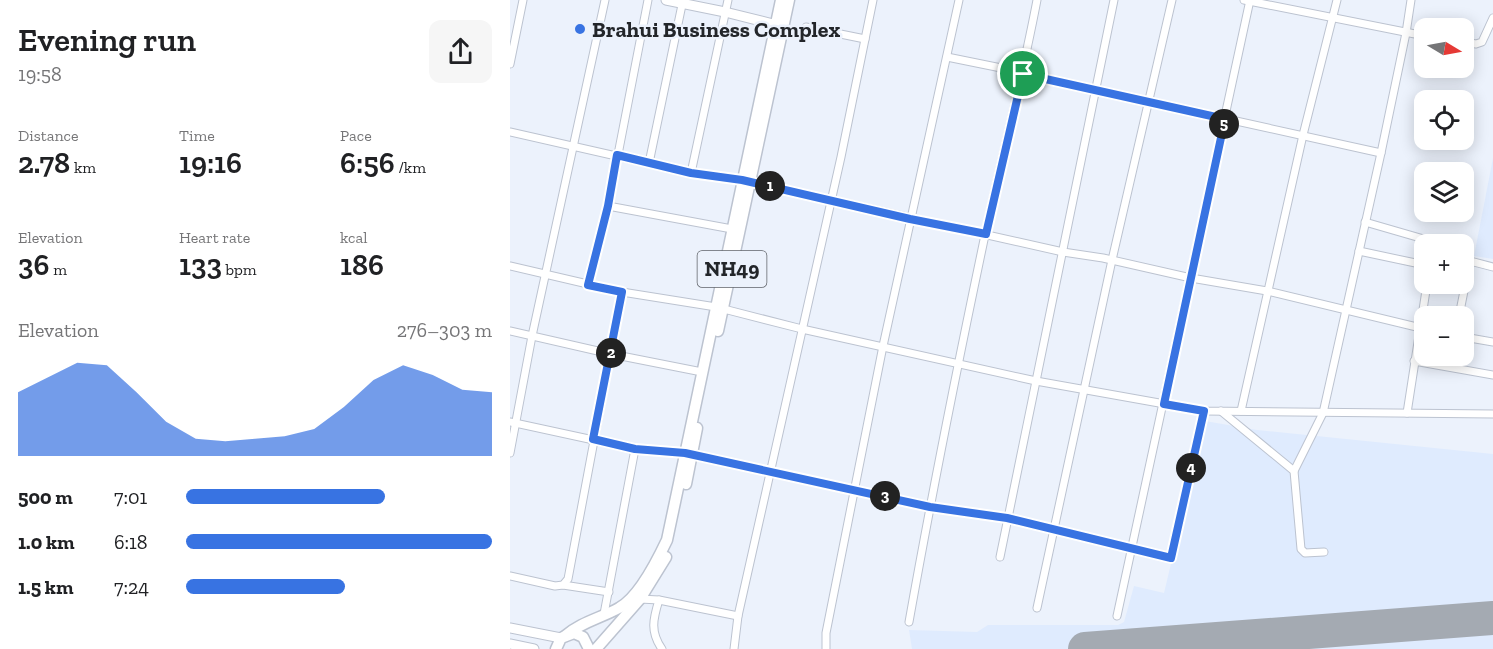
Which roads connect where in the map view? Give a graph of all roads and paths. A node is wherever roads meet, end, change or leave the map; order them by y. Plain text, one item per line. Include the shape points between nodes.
1 (523, 0) edge
2 (605, 0) edge
3 (648, 0) edge
4 (666, 0) edge
5 (781, 0) edge
6 (789, 0) edge
7 (873, 0) edge
8 (959, 0) edge
9 (1037, 0) edge
10 (1114, 0) edge
11 (1172, 0) edge
12 (1248, 0) edge
13 (1337, 0) edge
14 (1411, 0) edge
15 (685, 1) edge
16 (726, 6) edge
17 (1333, 17) junction
18 (1493, 18) edge
19 (780, 23) junction
20 (806, 27) dead end
21 (1406, 33) junction
22 (1414, 34) edge
23 (865, 39) junction
24 (1474, 44) edge
25 (947, 57) junction
26 (510, 64) edge
27 (1011, 70) dead end
28 (1023, 74) junction
29 (1097, 91) junction
30 (1149, 102) junction
31 (1225, 119) junction
32 (510, 132) edge
33 (1303, 135) junction
34 (574, 145) junction
35 (1381, 153) junction
36 (617, 155) junction
37 (649, 163) junction
38 (691, 173) junction
39 (747, 181) junction
40 (832, 200) junction
41 (608, 206) junction
42 (910, 219) junction
43 (1365, 222) junction
44 (732, 230) junction
45 (986, 234) junction
46 (1414, 236) edge
47 (1359, 251) junction
48 (1063, 252) junction
49 (1112, 260) junction
50 (1474, 262) edge
51 (1414, 263) edge
52 (510, 266) edge
53 (1493, 267) edge
54 (547, 275) junction
55 (1191, 278) junction
56 (588, 285) junction
57 (1267, 291) junction
58 (622, 292) junction
59 (719, 308) junction
60 (1345, 310) junction
61 (1414, 326) edge
62 (802, 329) junction
63 (510, 331) edge
64 (532, 336) junction
65 (1474, 339) edge
66 (1493, 342) edge
67 (883, 346) junction
68 (611, 354) junction
69 (1414, 361) edge
70 (960, 363) junction
71 (1442, 366) edge
72 (702, 372) junction
73 (1493, 375) edge
74 (1036, 381) junction
75 (1084, 388) junction
76 (1164, 404) junction
77 (1204, 411) junction
78 (1221, 411) junction
79 (1241, 411) junction
80 (1323, 413) junction
81 (1407, 413) junction
82 (1493, 414) edge
83 (513, 422) edge
84 (593, 439) junction
85 (635, 449) junction
86 (510, 453) edge
87 (688, 454) junction
88 (772, 471) junction
89 (1294, 471) junction
90 (855, 489) junction
91 (930, 507) junction
92 (1007, 518) junction
93 (1054, 531) junction
94 (1133, 550) junction
95 (1324, 552) dead end
96 (1000, 557) dead end
97 (510, 576) edge
98 (563, 585) junction
99 (609, 592) junction
100 (640, 598) junction
101 (659, 600) junction
102 (1037, 608) dead end
103 (604, 614) junction
104 (738, 616) junction
105 (1117, 616) dead end
106 (909, 622) dead end
107 (510, 628) edge
108 (563, 637) junction
109 (510, 644) edge
110 (534, 649) edge
111 (556, 649) edge
112 (590, 649) edge
113 (596, 649) edge
114 (662, 649) edge
115 (734, 649) edge
116 (826, 649) edge

1 - 26 street
2 - 34 street
3 - 36 street
4 - 15 main road
5 - 19 highway, NH49
6 - 19 highway, NH49
7 - 23 street
8 - 25 street
9 - 28 street
10 - 29 street
11 - 30 street
12 - 17 street
12 - 31 street
13 - 17 street
14 - 21 street
15 - 16 main road
15 - 37 street
16 - 19 main road
16 - 38 street
17 - 21 street
17 - 33 street
18 - 24 street via 1482,42
19 - 39 highway, NH49
20 - 23 street
21 - 22 street
21 - 35 street
23 - 40 street
25 - 27 street
25 - 42 street
28 - 29 street
28 - 45 street
29 - 30 street
29 - 48 street
30 - 31 street
30 - 49 street
31 - 33 street
31 - 55 street
32 - 34 street
33 - 35 street
33 - 57 street
34 - 36 street
34 - 54 street
35 - 43 street
36 - 37 street
36 - 41 street
37 - 38 street
38 - 39 street
39 - 40 street
39 - 44 highway, NH49
39 - 59 highway, NH49
40 - 42 street
40 - 62 street
41 - 44 street
41 - 56 street
42 - 45 street
42 - 67 street
43 - 46 street
43 - 47 street
44 - 59 highway, NH49
45 - 48 street
45 - 70 street
47 - 51 street
47 - 60 street
48 - 49 street
48 - 74 street
49 - 55 street
49 - 75 street
50 - 53 street
52 - 54 street
54 - 56 street
54 - 64 street
55 - 57 street
55 - 76 street
56 - 58 street
57 - 60 street
57 - 79 street
58 - 59 street
58 - 68 street
59 - 62 street
59 - 72 highway, NH49
59 - 87 highway, NH49
60 - 61 street
60 - 80 street
62 - 67 street
62 - 88 street
63 - 64 street
64 - 68 street
64 - 83 street
65 - 66 street
67 - 70 street
67 - 90 street
68 - 72 street
68 - 84 street
69 - 81 street
70 - 74 street
70 - 91 street
71 - 73 street
72 - 87 highway, NH49
74 - 75 street
74 - 92 street
75 - 76 street
75 - 93 street
76 - 77 street
76 - 94 street
77 - 78 street
77 - 94 street via 1172,557
78 - 79 street
78 - 89 street
79 - 80 street
80 - 81 street
80 - 89 street
81 - 82 street
83 - 84 street
83 - 86 street
84 - 85 street
84 - 98 street via 568,579
85 - 87 street
85 - 99 street
87 - 88 street
87 - 100 highway, NH49 via 674,539
87 - 103 highway, NH49 via 667,540 656,561 628,601
88 - 90 street
88 - 104 street
89 - 95 street via 1301,549 1305,553
90 - 91 street
90 - 116 street
91 - 92 street
91 - 106 street
92 - 93 street
92 - 96 street
93 - 94 street
93 - 102 street
94 - 105 street
97 - 98 street
98 - 99 street
99 - 103 street
100 - 101 street
100 - 113 highway, NH49
101 - 104 street
101 - 114 street via 652,623
103 - 108 highway, NH49
104 - 115 street
107 - 108 main road
108 - 111 highway
108 - 112 highway via 579,635
109 - 110 main road

